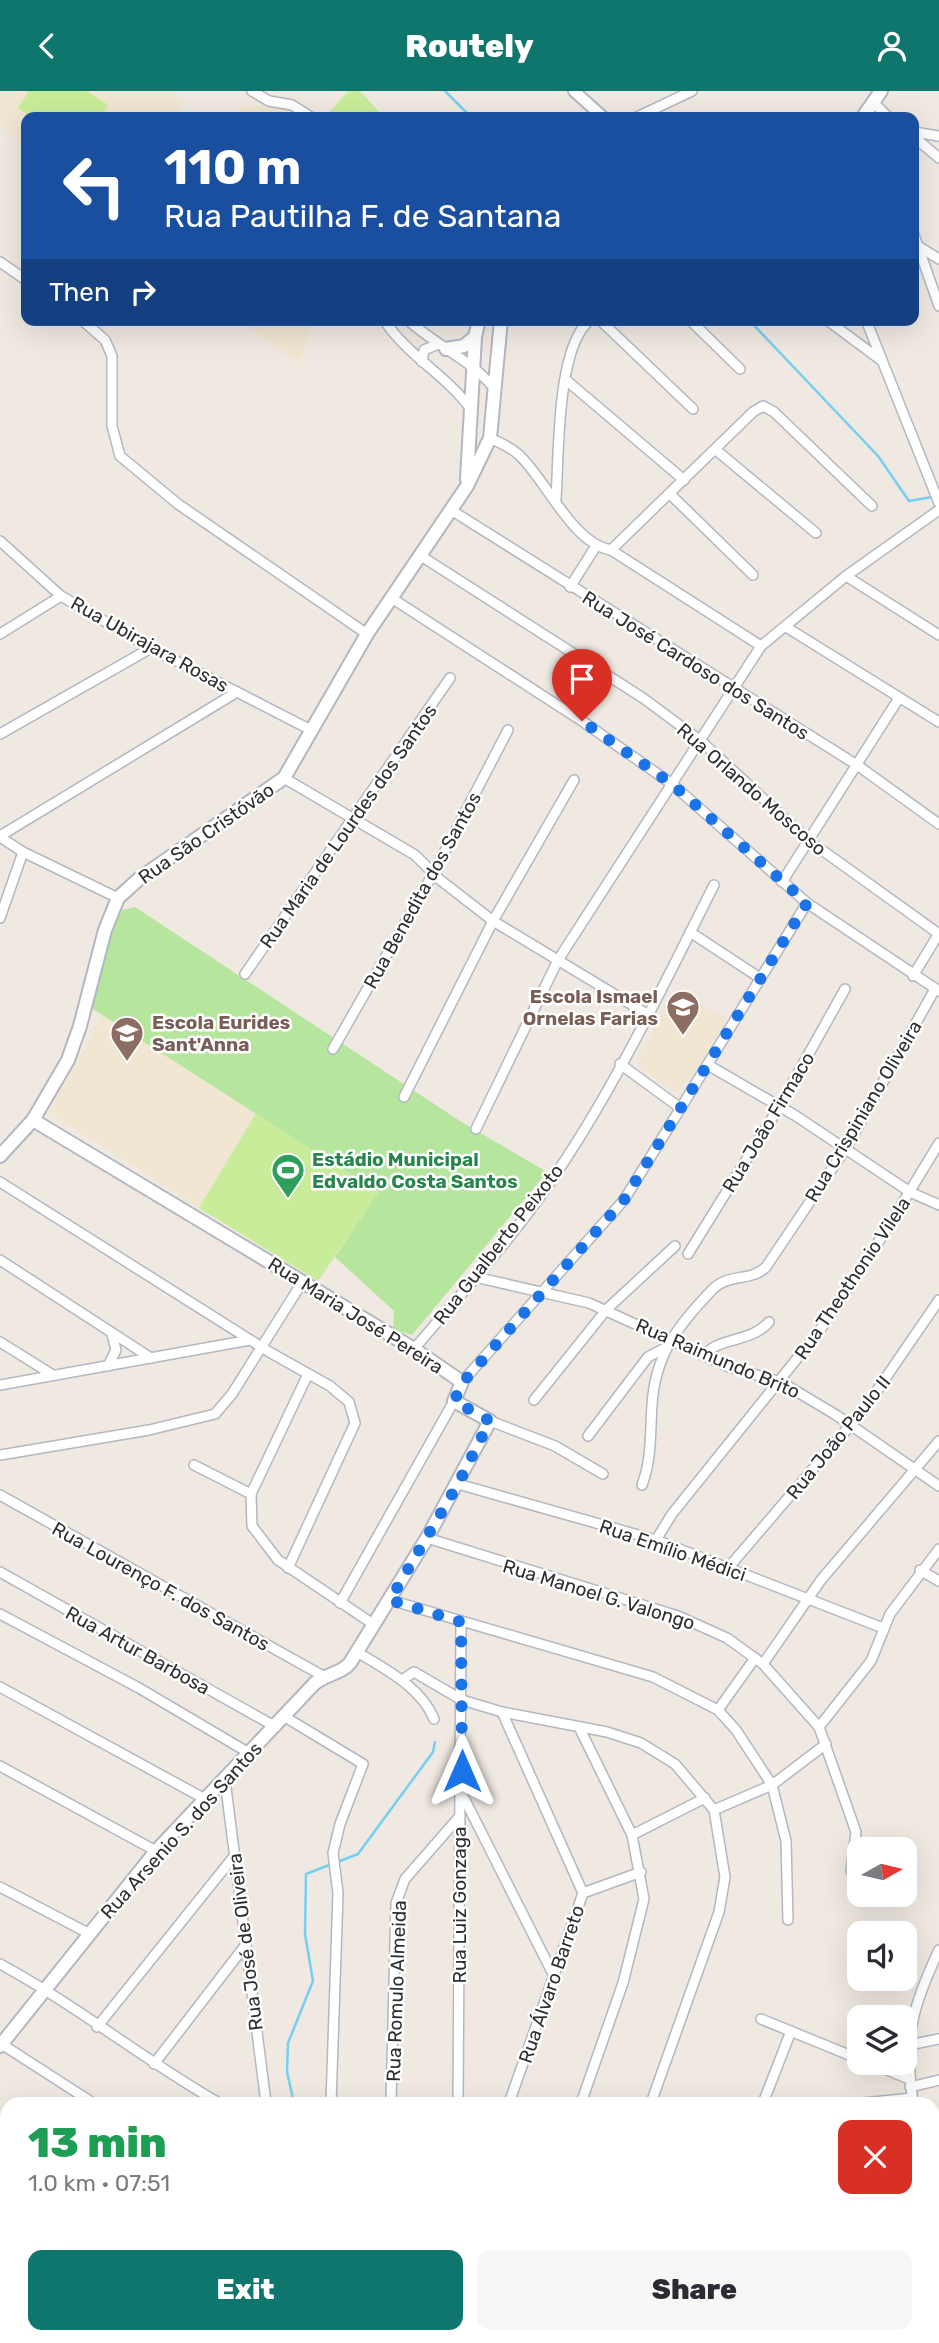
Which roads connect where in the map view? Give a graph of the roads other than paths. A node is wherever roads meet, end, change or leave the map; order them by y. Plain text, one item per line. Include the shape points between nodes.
1 (252, 91) edge
2 (574, 91) edge
3 (692, 91) edge
4 (878, 97) edge
5 (303, 112) edge
6 (597, 112) edge
7 (648, 112) edge
8 (869, 112) edge
9 (919, 134) edge
10 (939, 136) edge
11 (919, 139) edge
12 (939, 158) edge
13 (919, 247) edge
14 (919, 249) edge
15 (939, 259) edge
16 (0, 262) edge
17 (21, 277) edge
18 (939, 306) edge
19 (89, 326) edge
20 (389, 326) edge
21 (415, 326) edge
22 (478, 326) edge
23 (500, 326) edge
24 (583, 326) edge
25 (606, 326) edge
26 (696, 326) edge
27 (835, 326) edge
28 (868, 326) edge
29 (475, 337) junction
30 (441, 347) junction
31 (882, 361) junction
32 (422, 362) junction
33 (474, 368) junction
34 (740, 369) dead end
35 (566, 380) junction
36 (494, 387) junction
37 (471, 409) junction
38 (693, 409) dead end
39 (469, 436) junction
40 (491, 438) junction
41 (716, 450) junction
42 (684, 480) junction
43 (467, 486) junction
44 (670, 494) junction
45 (556, 499) junction
46 (939, 502) edge
47 (872, 506) dead end
48 (451, 510) junction
49 (939, 510) edge
50 (816, 533) dead end
51 (0, 541) edge
52 (596, 546) junction
53 (611, 551) junction
54 (421, 556) junction
55 (752, 575) dead end
56 (846, 576) junction
57 (570, 587) junction
58 (61, 596) junction
59 (393, 599) junction
60 (786, 627) junction
61 (0, 634) edge
62 (367, 634) junction
63 (939, 635) edge
64 (761, 646) junction
65 (151, 648) junction
66 (450, 678) dead end
67 (733, 689) junction
68 (237, 692) junction
69 (899, 698) junction
70 (937, 716) edge
71 (311, 730) junction
72 (508, 730) dead end
73 (0, 734) edge
74 (701, 741) junction
75 (857, 765) junction
76 (284, 778) junction
77 (574, 780) dead end
78 (672, 784) junction
79 (354, 820) junction
80 (939, 824) edge
81 (0, 836) edge
82 (808, 839) junction
83 (23, 852) junction
84 (433, 874) junction
85 (782, 882) junction
86 (714, 885) dead end
87 (118, 898) junction
88 (807, 903) junction
89 (0, 918) edge
90 (494, 921) junction
91 (690, 932) junction
92 (939, 934) edge
93 (558, 960) junction
94 (245, 974) dead end
95 (913, 976) junction
96 (760, 978) junction
97 (845, 989) dead end
98 (937, 990) edge
99 (647, 1014) junction
100 (333, 1049) dead end
101 (620, 1063) junction
102 (708, 1065) junction
103 (404, 1097) dead end
104 (679, 1107) junction
105 (779, 1107) junction
106 (33, 1120) junction
107 (475, 1129) dead end
108 (939, 1143) edge
109 (846, 1148) junction
110 (0, 1156) edge
111 (0, 1182) edge
112 (910, 1192) junction
113 (939, 1205) edge
114 (675, 1246) dead end
115 (688, 1254) dead end
116 (0, 1260) edge
117 (475, 1277) junction
118 (303, 1281) junction
119 (545, 1290) junction
120 (939, 1300) edge
121 (607, 1309) junction
122 (769, 1322) dead end
123 (112, 1334) junction
124 (250, 1340) junction
125 (0, 1342) edge
126 (667, 1344) junction
127 (262, 1347) junction
128 (414, 1349) junction
129 (704, 1356) junction
130 (152, 1359) junction
131 (108, 1366) junction
132 (308, 1374) junction
133 (54, 1375) junction
134 (463, 1382) junction
135 (781, 1382) junction
136 (0, 1385) edge
137 (534, 1400) dead end
138 (454, 1401) junction
139 (490, 1421) junction
140 (851, 1426) junction
141 (588, 1436) dead end
142 (939, 1441) edge
143 (0, 1455) edge
144 (194, 1465) dead end
145 (916, 1470) junction
146 (603, 1474) dead end
147 (458, 1484) junction
148 (642, 1485) dead end
149 (939, 1486) edge
150 (251, 1494) junction
151 (0, 1495) edge
152 (427, 1538) junction
153 (656, 1540) junction
154 (939, 1549) edge
155 (729, 1567) junction
156 (288, 1568) junction
157 (920, 1570) junction
158 (0, 1573) edge
159 (939, 1581) edge
160 (806, 1599) junction
161 (390, 1600) junction
162 (340, 1603) junction
163 (0, 1614) edge
164 (461, 1622) junction
165 (373, 1624) junction
166 (883, 1628) junction
167 (357, 1652) junction
168 (759, 1661) junction
169 (323, 1676) junction
170 (402, 1680) junction
171 (0, 1687) edge
172 (462, 1700) junction
173 (718, 1710) junction
174 (502, 1712) junction
175 (434, 1719) dead end
176 (280, 1722) junction
177 (579, 1727) junction
178 (819, 1727) junction
179 (825, 1744) junction
180 (249, 1753) junction
181 (0, 1766) edge
182 (225, 1780) junction
183 (772, 1785) junction
184 (462, 1794) junction
185 (705, 1798) junction
186 (205, 1799) junction
187 (714, 1809) junction
188 (460, 1816) junction
189 (632, 1835) junction
190 (855, 1837) edge
191 (156, 1851) junction
192 (235, 1855) junction
193 (641, 1872) junction
194 (0, 1887) edge
195 (583, 1893) junction
196 (788, 1920) dead end
197 (88, 1933) junction
198 (244, 1947) junction
199 (939, 1950) edge
200 (0, 1964) edge
201 (554, 1976) junction
202 (45, 1988) junction
203 (916, 2005) edge
204 (761, 2019) dead end
205 (97, 2027) junction
206 (791, 2031) junction
207 (939, 2039) edge
208 (917, 2043) edge
209 (1, 2044) edge
210 (847, 2054) edge
211 (154, 2064) junction
212 (894, 2075) edge
213 (909, 2075) edge
214 (939, 2080) edge
215 (909, 2083) junction
216 (84, 2097) edge
217 (209, 2097) edge
218 (265, 2097) edge
219 (331, 2097) edge
220 (391, 2097) edge
221 (458, 2097) edge
222 (511, 2097) edge
223 (585, 2097) edge
224 (653, 2097) edge
225 (765, 2097) edge
226 (911, 2097) edge

1 - 5 street
2 - 6 street
3 - 7 street
4 - 8 main road
9 - 10 street
11 - 12 street
13 - 15 street
14 - 18 street
16 - 17 street
19 - 62 street via 105,340 114,364 112,426 120,456 178,504
20 - 32 street
21 - 30 street
22 - 29 main road
23 - 36 main road, Rua São Cristóvão
24 - 35 street via 574,342
25 - 38 street
26 - 34 street
27 - 31 street
28 - 31 street
29 - 30 main road via 464,347
29 - 33 main road
30 - 32 street via 424,349
30 - 33 street
31 - 46 street
32 - 37 street
33 - 36 street
33 - 37 main road
35 - 42 street
35 - 45 street
36 - 40 main road, Rua São Cristóvão
37 - 39 main road
39 - 40 main road via 480,444
39 - 43 main road
40 - 43 main road, Rua São Cristóvão
40 - 45 street via 515,451
41 - 42 street
41 - 47 street via 763,406
41 - 50 street
42 - 44 street
43 - 48 main road, Rua São Cristóvão
44 - 53 street
44 - 55 street
45 - 52 street
48 - 54 main road, Rua São Cristóvão
48 - 57 street, Rua José Cardoso dos Santos
49 - 56 street
51 - 58 street, Rua Ubirajara Rosas
52 - 53 street
52 - 57 street
53 - 64 street
54 - 59 main road, Rua São Cristóvão
54 - 74 street, Rua Orlando Moscoso via 619,681
56 - 60 street
56 - 63 street
57 - 67 street, Rua José Cardoso dos Santos
58 - 61 street
58 - 65 street, Rua Ubirajara Rosas
59 - 62 main road, Rua São Cristóvão
59 - 78 street
60 - 64 street
60 - 69 street
62 - 71 main road, Rua São Cristóvão
64 - 67 street
65 - 68 street, Rua Ubirajara Rosas
65 - 73 street
66 - 79 street, Rua Maria de Lourdes dos Santos
67 - 74 street
67 - 75 street, Rua José Cardoso dos Santos
68 - 71 street, Rua Ubirajara Rosas
68 - 81 street
69 - 70 street
69 - 75 street
71 - 76 main road, Rua São Cristóvão
72 - 84 street, Rua Benedita dos Santos
74 - 78 street
74 - 82 street, Rua Orlando Moscoso
75 - 80 street, Rua José Cardoso dos Santos
75 - 82 street
76 - 79 street
76 - 87 main road, Rua São Cristóvão
77 - 90 street
78 - 85 street
78 - 93 street
79 - 84 street via 415,855
79 - 94 street, Rua Maria de Lourdes dos Santos
81 - 83 street
82 - 85 street
82 - 92 street, Rua Orlando Moscoso
83 - 87 street
83 - 89 street
84 - 90 street
84 - 100 street, Rua Benedita dos Santos
85 - 88 street
86 - 91 street, Rua Gualberto Peixoto
87 - 106 main road, Rua São Cristóvão via 74,1044
88 - 95 street
88 - 96 street
90 - 93 street
90 - 103 street
91 - 96 street
91 - 99 street, Rua Gualberto Peixoto
92 - 95 street
93 - 99 street
93 - 107 street
95 - 98 street
96 - 102 street
97 - 105 street, Rua João Firmaco
98 - 109 street, Rua Crispiniano Oliveira
99 - 101 street, Rua Gualberto Peixoto
101 - 104 street
101 - 117 street, Rua Gualberto Peixoto via 549,1184
102 - 104 street
102 - 105 street
104 - 119 street via 624,1200
105 - 109 street
105 - 115 street, Rua João Firmaco
106 - 110 main road, Rua São Cristóvão
106 - 118 main road, Rua Maria José Pereira
108 - 112 street, Rua Theothonio Vilela
109 - 112 street
109 - 126 street, Rua Crispiniano Oliveira via 766,1266 752,1276 720,1282
111 - 124 street
112 - 113 street
112 - 135 street, Rua Theothonio Vilela via 820,1331
114 - 121 street
116 - 123 street
117 - 119 street, Rua Raimundo Brito
117 - 128 street, Rua Gualberto Peixoto
118 - 127 street
118 - 128 main road, Rua Maria José Pereira
119 - 121 street, Rua Raimundo Brito
119 - 134 street
120 - 140 street, Rua João Paulo II
121 - 126 street, Rua Raimundo Brito
121 - 137 street
122 - 129 street via 760,1333 711,1348
123 - 130 street
123 - 131 street via 116,1350
124 - 127 street
124 - 130 street
125 - 133 street
126 - 129 street, Rua Raimundo Brito
126 - 141 street via 648,1357
126 - 148 street via 654,1386 649,1464
127 - 132 street
127 - 143 street via 215,1414
128 - 134 main road, Rua Maria José Pereira
129 - 135 street, Rua Raimundo Brito
130 - 131 street
131 - 133 street
132 - 150 street
132 - 156 street via 349,1402 355,1423
133 - 136 street
134 - 138 main road, Rua Maria José Pereira
135 - 140 street, Rua Raimundo Brito
135 - 153 street, Rua Theothonio Vilela via 672,1514
138 - 139 main road
138 - 162 street, Rua Maria José Pereira
139 - 146 street via 555,1446
139 - 147 main road
140 - 145 street, Rua Raimundo Brito
140 - 155 street, Rua João Paulo II
142 - 145 street
144 - 150 street
145 - 149 street, Rua Raimundo Brito
145 - 160 street
147 - 152 main road
147 - 153 street, Rua Emílio Médici
150 - 156 street via 252,1526 270,1553
151 - 169 street, Rua Lourenço F. dos Santos
152 - 161 main road
152 - 168 street, Rua Manoel G. Valongo via 678,1616 727,1638
153 - 155 street, Rua Emílio Médici
154 - 157 street
155 - 160 street, Rua Emílio Médici
156 - 162 street
157 - 159 street
157 - 166 street
158 - 176 street, Rua Artur Barbosa
160 - 166 street, Rua Emílio Médici
160 - 168 street
161 - 164 street
161 - 165 main road
162 - 165 street
163 - 180 street
164 - 172 street, Rua Luiz Gonzaga
164 - 173 street via 653,1677
165 - 167 main road
166 - 178 street via 871,1661
167 - 169 main road, Rua Arsenio S. dos Santos via 347,1667
167 - 170 street
168 - 173 street
168 - 178 street, Rua Manoel G. Valongo
169 - 176 main road, Rua Arsenio S. dos Santos
170 - 172 street via 416,1673
170 - 175 street
171 - 186 street
172 - 174 street
172 - 184 street, Rua Luiz Gonzaga
173 - 183 street
174 - 177 street
174 - 195 street, Rua Álvaro Barreto
176 - 180 main road, Rua Arsenio S. dos Santos
176 - 219 street, Rua Artur Barbosa via 363,1764 340,1824 335,1864
177 - 185 street via 658,1751 676,1763
177 - 189 street
178 - 179 street
179 - 183 street
179 - 190 street
180 - 182 main road, Rua Arsenio S. dos Santos
181 - 191 street
182 - 186 main road, Rua Arsenio S. dos Santos
182 - 192 street, Rua José de Oliveira
183 - 187 street
183 - 196 street via 786,1840
184 - 188 street, Rua Luiz Gonzaga
184 - 201 street
185 - 187 street
185 - 189 street
186 - 191 main road, Rua Arsenio S. dos Santos
187 - 224 street via 725,1877 719,1912
188 - 220 street, Rua Romulo Almeida via 405,1879 396,1903
188 - 221 street, Rua Luiz Gonzaga
189 - 193 street
191 - 197 main road, Rua Arsenio S. dos Santos
192 - 198 street, Rua José de Oliveira
192 - 205 street
193 - 195 street
193 - 223 street via 644,1899 637,1938
194 - 197 street
195 - 201 street, Rua Álvaro Barreto
197 - 202 main road, Rua Arsenio S. dos Santos
198 - 211 street
198 - 218 street, Rua José de Oliveira
199 - 203 street
200 - 202 street
201 - 222 street, Rua Álvaro Barreto
202 - 205 street
202 - 209 main road, Rua Arsenio S. dos Santos
204 - 206 street
205 - 211 street
206 - 210 street
206 - 225 street
207 - 208 street
209 - 216 street
211 - 217 street
212 - 215 street
213 - 215 street
214 - 215 street
215 - 226 street

